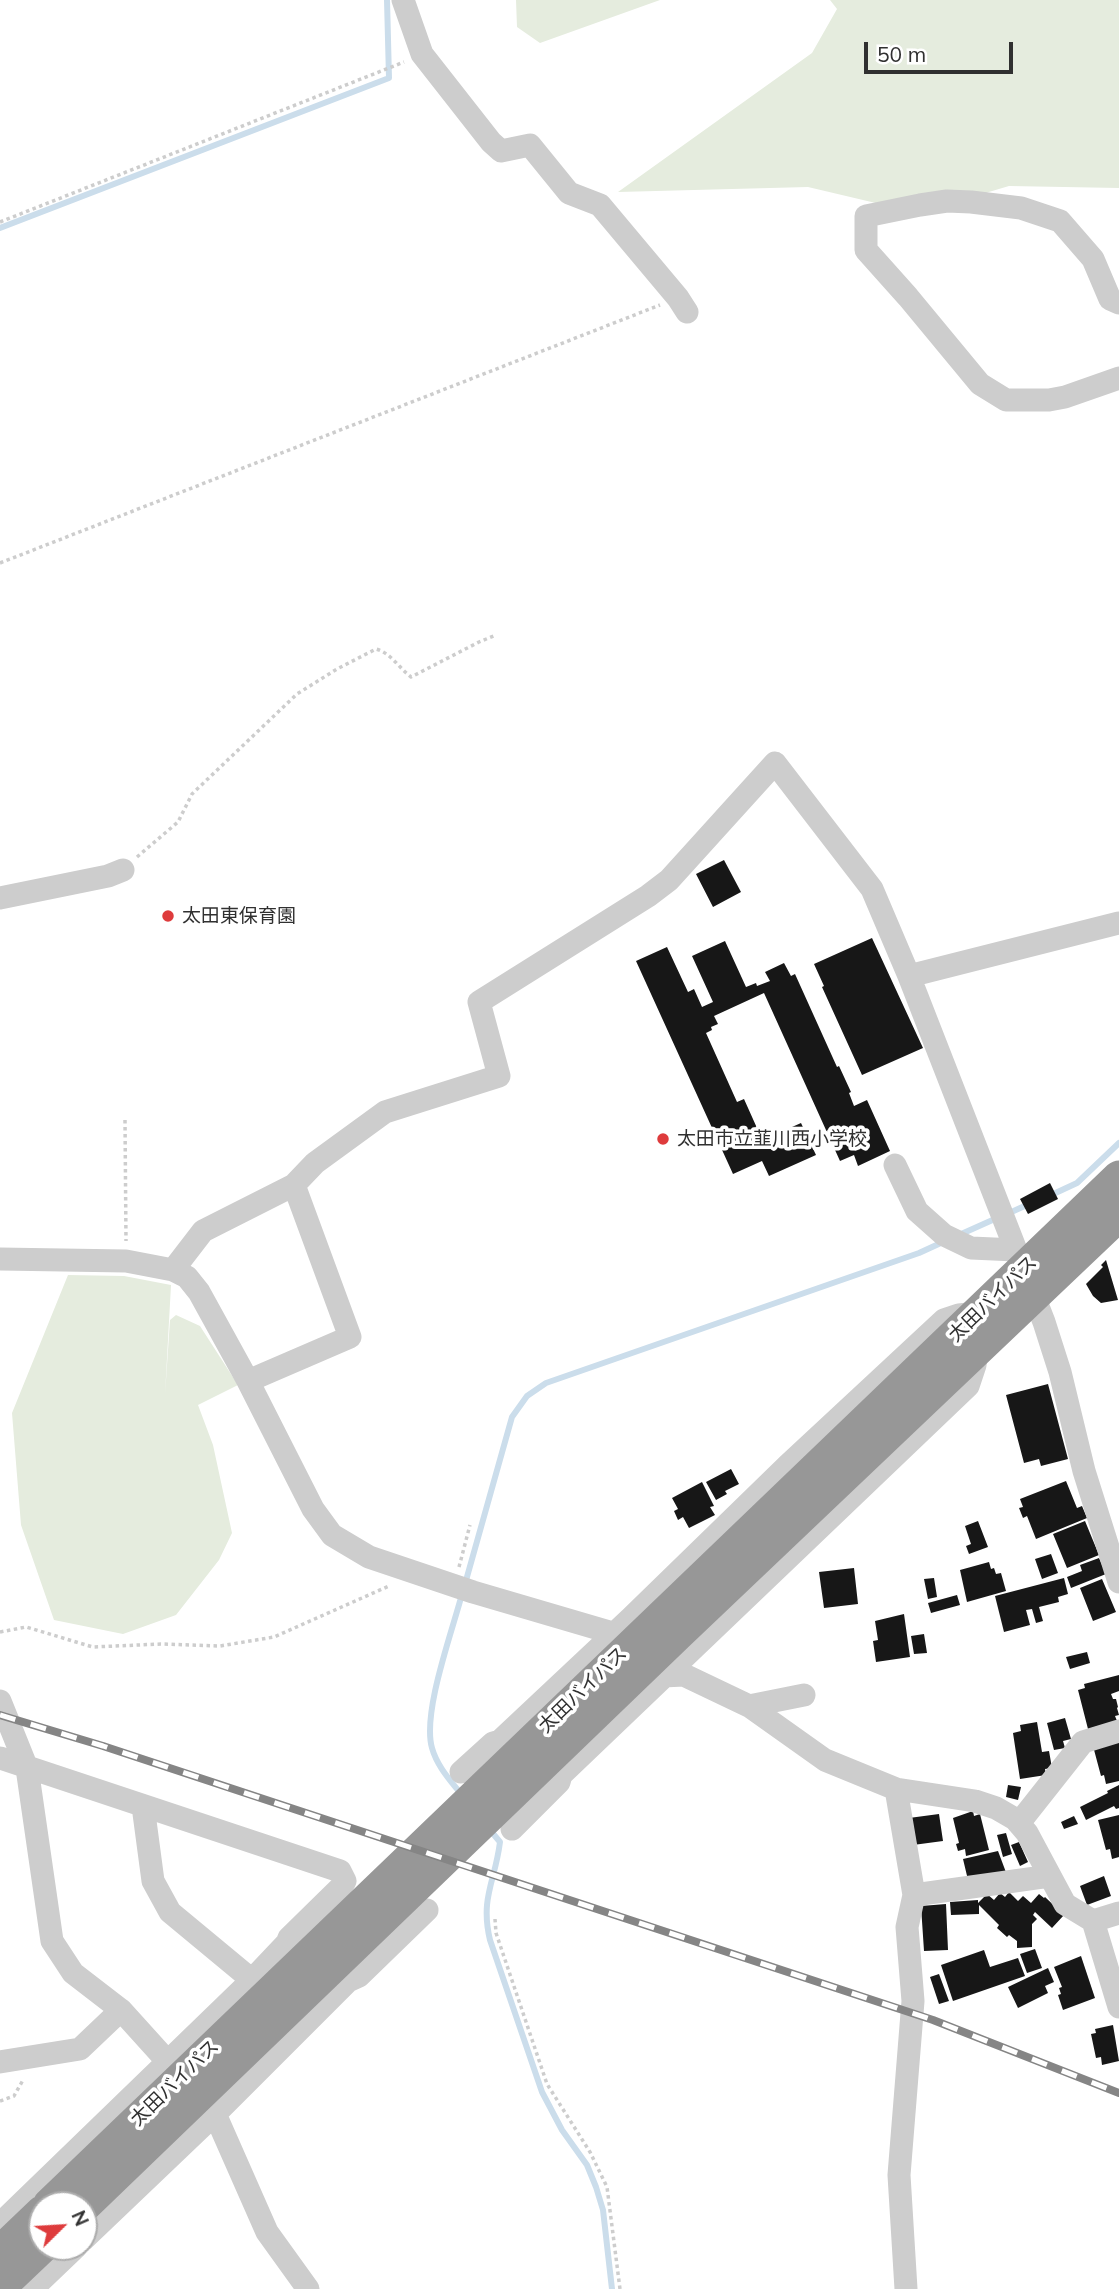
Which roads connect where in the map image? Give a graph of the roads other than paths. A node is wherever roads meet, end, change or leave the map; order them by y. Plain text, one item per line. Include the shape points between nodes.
1 (403, 0) edge
2 (1119, 303) edge
3 (682, 305) road end
4 (1119, 378) edge
5 (123, 870) road end
6 (0, 898) edge
7 (1119, 923) edge
8 (909, 976) junction
9 (895, 1165) dead end
10 (1119, 1177) edge
11 (294, 1185) junction
12 (1119, 1215) edge
13 (0, 1259) edge
14 (173, 1270) junction
15 (1024, 1272) junction
16 (978, 1313) junction
17 (248, 1381) junction
18 (1119, 1582) edge
19 (614, 1634) junction
20 (672, 1653) junction
21 (804, 1695) dead end
22 (0, 1702) edge
23 (749, 1706) junction
24 (1119, 1731) edge
25 (0, 1758) edge
26 (27, 1768) junction
27 (461, 1772) dead end
28 (896, 1789) junction
29 (144, 1807) junction
30 (1019, 1823) junction
31 (512, 1829) dead end
32 (1050, 1877) junction
33 (914, 1895) junction
34 (427, 1910) dead end
35 (1119, 1913) edge
36 (1093, 1921) junction
37 (252, 1980) junction
38 (1119, 2007) edge
39 (121, 2010) junction
40 (6, 2058) edge
41 (187, 2091) junction
42 (66, 2191) edge
43 (97, 2191) edge
44 (98, 2219) edge
45 (0, 2224) edge
46 (28, 2225) edge
47 (0, 2252) edge
48 (28, 2260) edge
49 (61, 2261) edge
50 (0, 2287) edge
51 (32, 2289) edge
52 (308, 2289) edge
53 (906, 2289) edge

1 - 3 street via 422,54 491,142 501,151 530,145 569,193 600,205
2 - 4 street via 1111,299 1093,259 1060,220 1021,208 947,201 866,216 866,250 980,384 1006,400 1049,400
5 - 6 street
7 - 8 street
8 - 11 street via 872,889 775,763 668,880 479,1002 499,1076 385,1112 315,1163
8 - 15 street
9 - 15 street via 917,1211 944,1235
10 - 15 highway, 太田バイパス
11 - 14 street via 203,1231
11 - 17 street via 350,1337
12 - 15 highway, 太田バイパス
13 - 14 street via 127,1261
14 - 17 street via 199,1292
15 - 16 highway, 太田バイパス
15 - 18 street via 1060,1372 1084,1471
15 - 20 highway, 太田バイパス via 977,1350
16 - 19 street via 944,1320
16 - 20 highway, 太田バイパス
17 - 19 street via 313,1509 332,1535 369,1557 417,1574
19 - 20 street via 633,1625
19 - 27 street
20 - 23 street
20 - 31 street
20 - 41 highway, 太田バイパス
21 - 23 street
22 - 26 street
23 - 28 street via 825,1760
24 - 30 street via 1083,1742
25 - 26 street
26 - 29 street
26 - 39 street via 52,1941 73,1973
28 - 30 street via 975,1801
28 - 33 street
29 - 37 street via 153,1881 170,1912
29 - 37 street via 340,1871 345,1881 341,1887
30 - 32 street
32 - 33 street
32 - 36 street via 1065,1905
33 - 53 street via 907,1927 913,2001 899,2175
34 - 41 street via 359,1976
35 - 36 street
36 - 38 street
37 - 41 street
39 - 40 street via 80,2049
39 - 41 street
41 - 42 highway, 太田バイパス
41 - 43 highway, 太田バイパス
41 - 44 street
41 - 45 street
41 - 52 street via 267,2232
46 - 47 highway
48 - 50 highway
49 - 51 street

